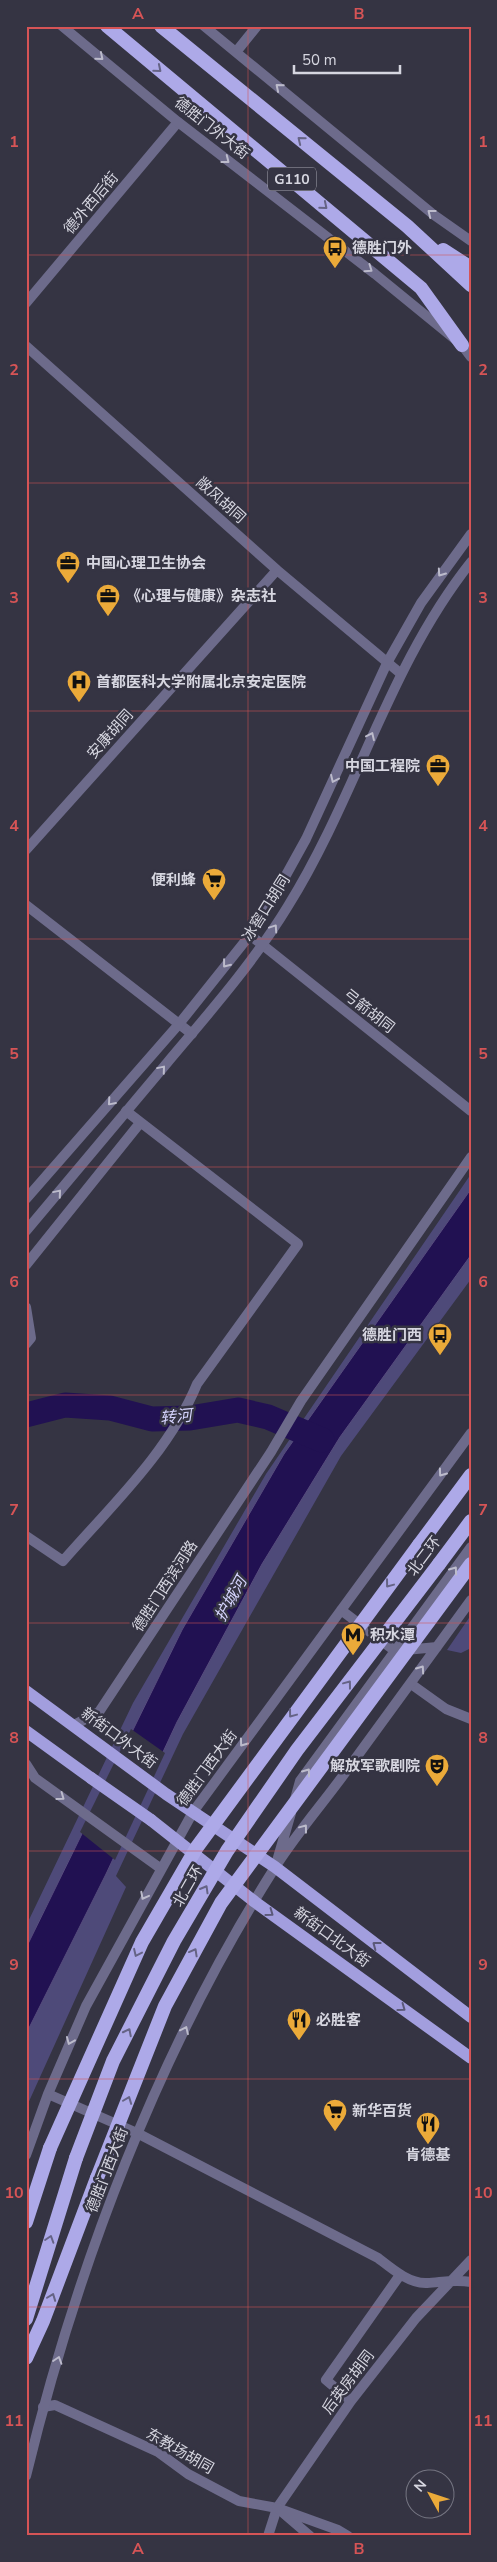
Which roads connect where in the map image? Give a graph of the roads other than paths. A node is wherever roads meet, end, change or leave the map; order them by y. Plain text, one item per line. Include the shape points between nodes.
1 (62, 26) edge
2 (107, 26) edge
3 (161, 26) edge
4 (204, 26) edge
5 (257, 26) edge
6 (236, 52) junction
7 (178, 122) junction
8 (407, 226) junction
9 (471, 241) edge
10 (471, 268) edge
11 (471, 285) edge
12 (26, 302) edge
13 (462, 345) junction
14 (26, 346) edge
15 (471, 357) edge
16 (471, 534) edge
17 (471, 562) edge
18 (277, 570) junction
19 (387, 663) junction
20 (400, 674) junction
21 (26, 850) edge
22 (26, 905) edge
23 (250, 935) junction
24 (262, 945) junction
25 (179, 1024) junction
26 (192, 1034) junction
27 (471, 1110) edge
28 (126, 1111) junction
29 (140, 1123) junction
30 (471, 1156) edge
31 (26, 1199) edge
32 (26, 1231) edge
33 (26, 1265) edge
34 (26, 1307) edge
35 (26, 1344) edge
36 (471, 1433) edge
37 (471, 1475) edge
38 (471, 1521) edge
39 (26, 1536) edge
40 (471, 1547) edge
41 (471, 1564) edge
42 (471, 1600) edge
43 (341, 1610) junction
44 (437, 1647) junction
45 (395, 1651) junction
46 (411, 1684) junction
47 (26, 1691) edge
48 (471, 1719) edge
49 (74, 1725) junction
50 (26, 1731) edge
51 (26, 1764) edge
52 (192, 1812) junction
53 (178, 1839) junction
54 (275, 1867) junction
55 (160, 1868) junction
56 (255, 1902) junction
57 (471, 2017) edge
58 (471, 2058) edge
59 (48, 2094) junction
60 (137, 2133) junction
61 (26, 2155) edge
62 (26, 2222) edge
63 (471, 2260) edge
64 (400, 2275) junction
65 (453, 2279) junction
66 (471, 2282) edge
67 (26, 2319) edge
68 (26, 2358) edge
69 (351, 2401) junction
70 (43, 2407) junction
71 (26, 2476) edge
72 (277, 2508) junction
73 (268, 2536) edge
74 (310, 2536) edge
75 (348, 2536) edge

1 -> 7 street, 德胜门外大街
2 -> 13 highway, 德胜门外大街 / G110 via 415,282
8 -> 3 highway, G110
4 - 6 street
5 - 6 street
9 -> 6 street via 434,215
7 - 12 street, 德外西后街
7 -> 13 street, 德胜门外大街
8 - 10 highway
8 - 11 highway
13 - 15 street, 德胜门外大街
14 - 18 street, 敞风胡同
16 -> 19 street, 冰窖口胡同 via 421,602
17 - 20 street, 冰窖口胡同 via 436,612
18 - 19 street, 敞风胡同
18 - 21 street, 安康胡同
19 - 20 street, 敞风胡同
19 -> 23 street, 冰窖口胡同 via 306,839
24 -> 20 street, 冰窖口胡同 via 289,905 320,847
22 - 25 street
23 - 24 street, 弓箭胡同
23 -> 25 street, 冰窖口胡同
24 - 26 street, 冰窖口胡同
24 - 27 street, 弓箭胡同
25 - 26 street
25 -> 31 street, 冰窖口胡同
28 -> 26 street, 冰窖口胡同
28 - 29 street
32 -> 28 street, 冰窖口胡同
29 - 33 street
29 - 39 street via 298,1244 197,1384 189,1404 150,1462 63,1561
30 - 49 street, 德胜门西滨河路 via 302,1401 99,1712
34 - 35 street via 31,1338
36 -> 43 street, 德胜门西大街
37 -> 62 highway, 北二环, bridge via 197,1847 142,1942 50,2148
67 -> 38 highway, 北二环, bridge via 76,2158 113,2061 174,1942 227,1851 297,1750
45 -> 40 street, 德胜门西大街
68 -> 41 highway, bridge via 165,2006 221,1903
42 - 44 street, 德胜门西大街
43 - 45 street
43 -> 52 street, 德胜门西大街
44 - 45 street
46 -> 44 street, 德胜门西大街
54 -> 45 street, 德胜门西大街 via 300,1781
46 - 48 street via 446,1710
54 -> 46 street, 德胜门西大街
47 - 49 main road, 新街口外大街
49 - 52 main road, 新街口外大街
50 - 53 main road, bridge
51 -> 55 street via 34,1778
52 - 53 street, 德胜门西大街
52 - 54 main road, 新街口北大街
53 - 55 street, 德胜门西大街
53 - 56 main road, 新街口北大街
54 - 56 street, 德胜门西大街
57 -> 54 main road, 新街口北大街
55 -> 59 street, 德胜门西大街 via 86,2006
56 -> 58 main road, 新街口北大街
60 -> 56 street, 德胜门西大街 via 210,1978
59 - 60 street
59 - 61 street, 德胜门西大街
60 - 64 street via 378,2258
70 -> 60 street, 德胜门西大街 via 108,2206
63 - 65 street, 后英房胡同
64 - 65 street via 425,2283
64 - 69 street via 326,2380
65 - 66 street
65 - 69 street, 后英房胡同 via 416,2318
69 - 72 street, 后英房胡同
70 - 71 street, 德胜门西大街
70 - 72 street, 东教场胡同 via 55,2405 158,2452 188,2474 239,2501
72 - 73 street, 后英房胡同
72 - 74 street
72 - 75 street, 东教场胡同

